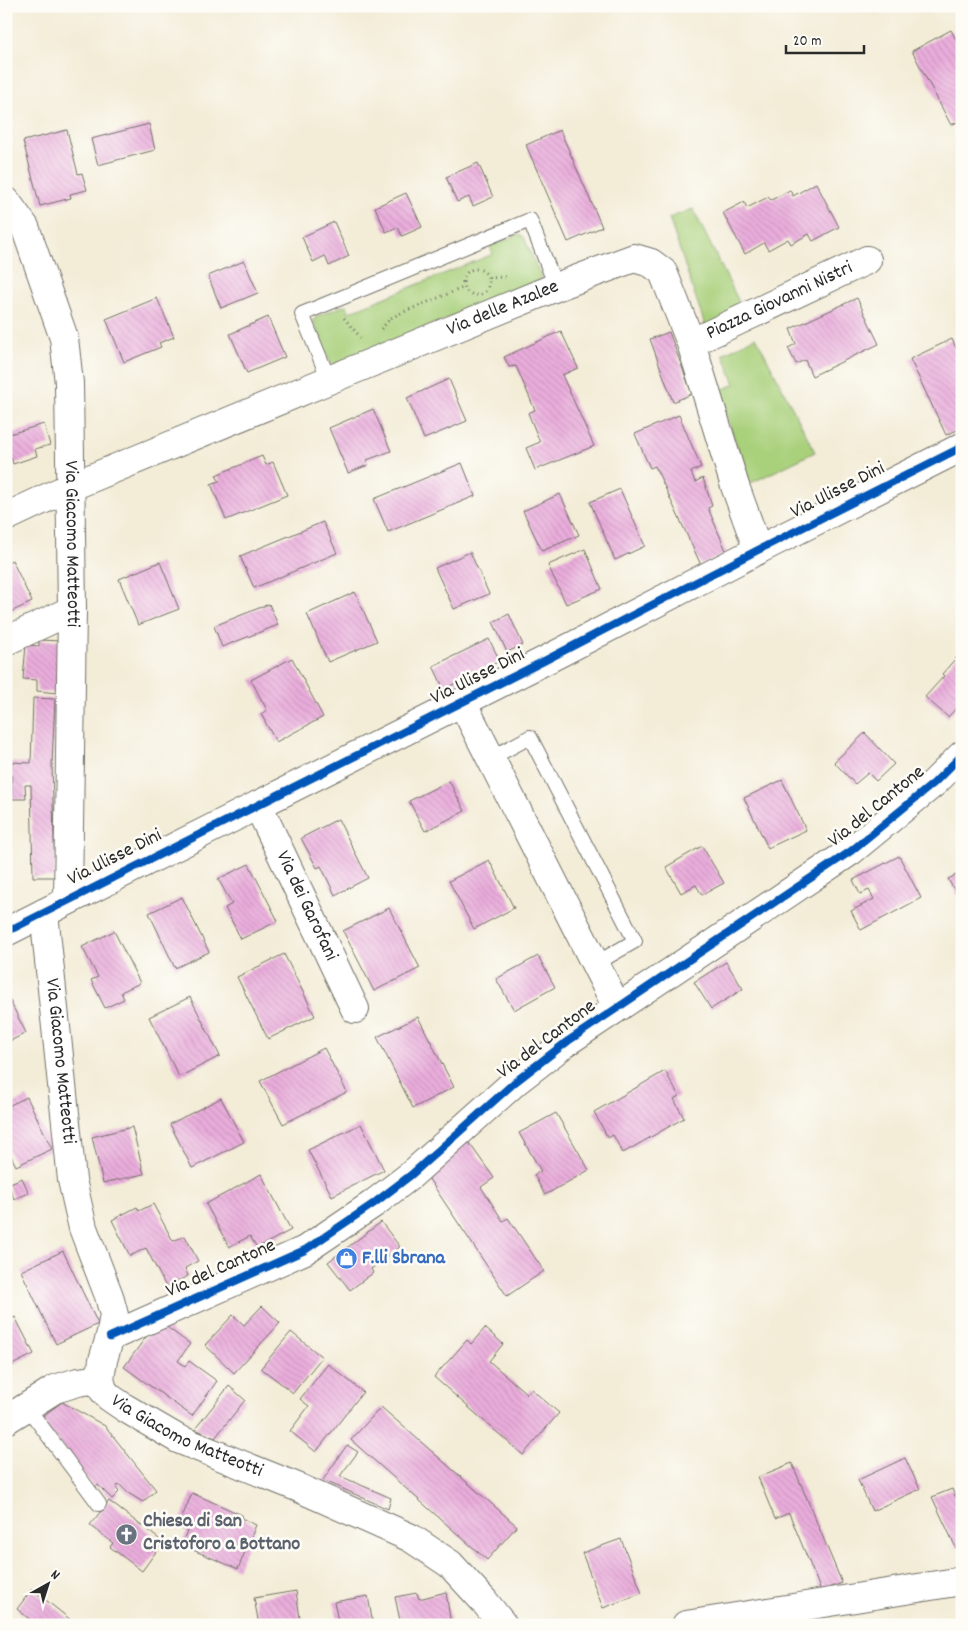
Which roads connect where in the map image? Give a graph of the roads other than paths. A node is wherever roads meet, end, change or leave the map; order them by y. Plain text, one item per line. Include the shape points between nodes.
1 (6, 201) edge
2 (867, 260) dead end
3 (556, 287) junction
4 (691, 343) junction
5 (329, 380) junction
6 (962, 447) edge
7 (70, 487) junction
8 (6, 517) edge
9 (758, 550) junction
10 (72, 610) junction
11 (6, 641) edge
12 (462, 702) junction
13 (962, 755) edge
14 (491, 758) junction
15 (258, 805) junction
16 (68, 899) junction
17 (44, 913) junction
18 (6, 932) edge
19 (595, 964) junction
20 (617, 1007) junction
21 (355, 1008) dead end
22 (110, 1337) junction
23 (100, 1379) junction
24 (16, 1413) edge
25 (99, 1504) dead end
26 (962, 1581) edge
27 (503, 1625) edge
28 (686, 1625) edge

1 - 7 street, Via Giacomo Matteotti via 26,227 64,338 70,383
2 - 4 street, Piazza Giovanni Nistri
3 - 4 street, Via delle Azalee via 634,258 651,263 663,272
3 - 5 street, Via delle Azalee
3 - 5 lane via 530,220 302,314
4 - 9 street, Via delle Azalee
5 - 7 street, Via delle Azalee
6 - 9 street, Via Ulisse Dini
7 - 8 street, Via delle Azalee
7 - 10 street, Via Giacomo Matteotti
9 - 12 street, Via Ulisse Dini
10 - 11 street
10 - 16 street, Via Giacomo Matteotti
12 - 14 street
12 - 15 street, Via Ulisse Dini
13 - 20 street, Via del Cantone via 934,783 851,851
14 - 19 street
14 - 19 lane via 530,737 634,941
15 - 16 street, Via Ulisse Dini
15 - 21 street, Via dei Garofani
16 - 17 street, Via Ulisse Dini
17 - 18 street, Via Ulisse Dini
17 - 22 street, Via Giacomo Matteotti via 72,1180 83,1228 114,1315
19 - 20 street
20 - 22 street, Via del Cantone via 516,1082 411,1175 326,1237 305,1250
22 - 23 street, Via Giacomo Matteotti
23 - 24 street via 54,1389
23 - 27 street, Via Giacomo Matteotti via 109,1397 178,1440 298,1487 412,1538 450,1564
24 - 25 lane
26 - 28 street

